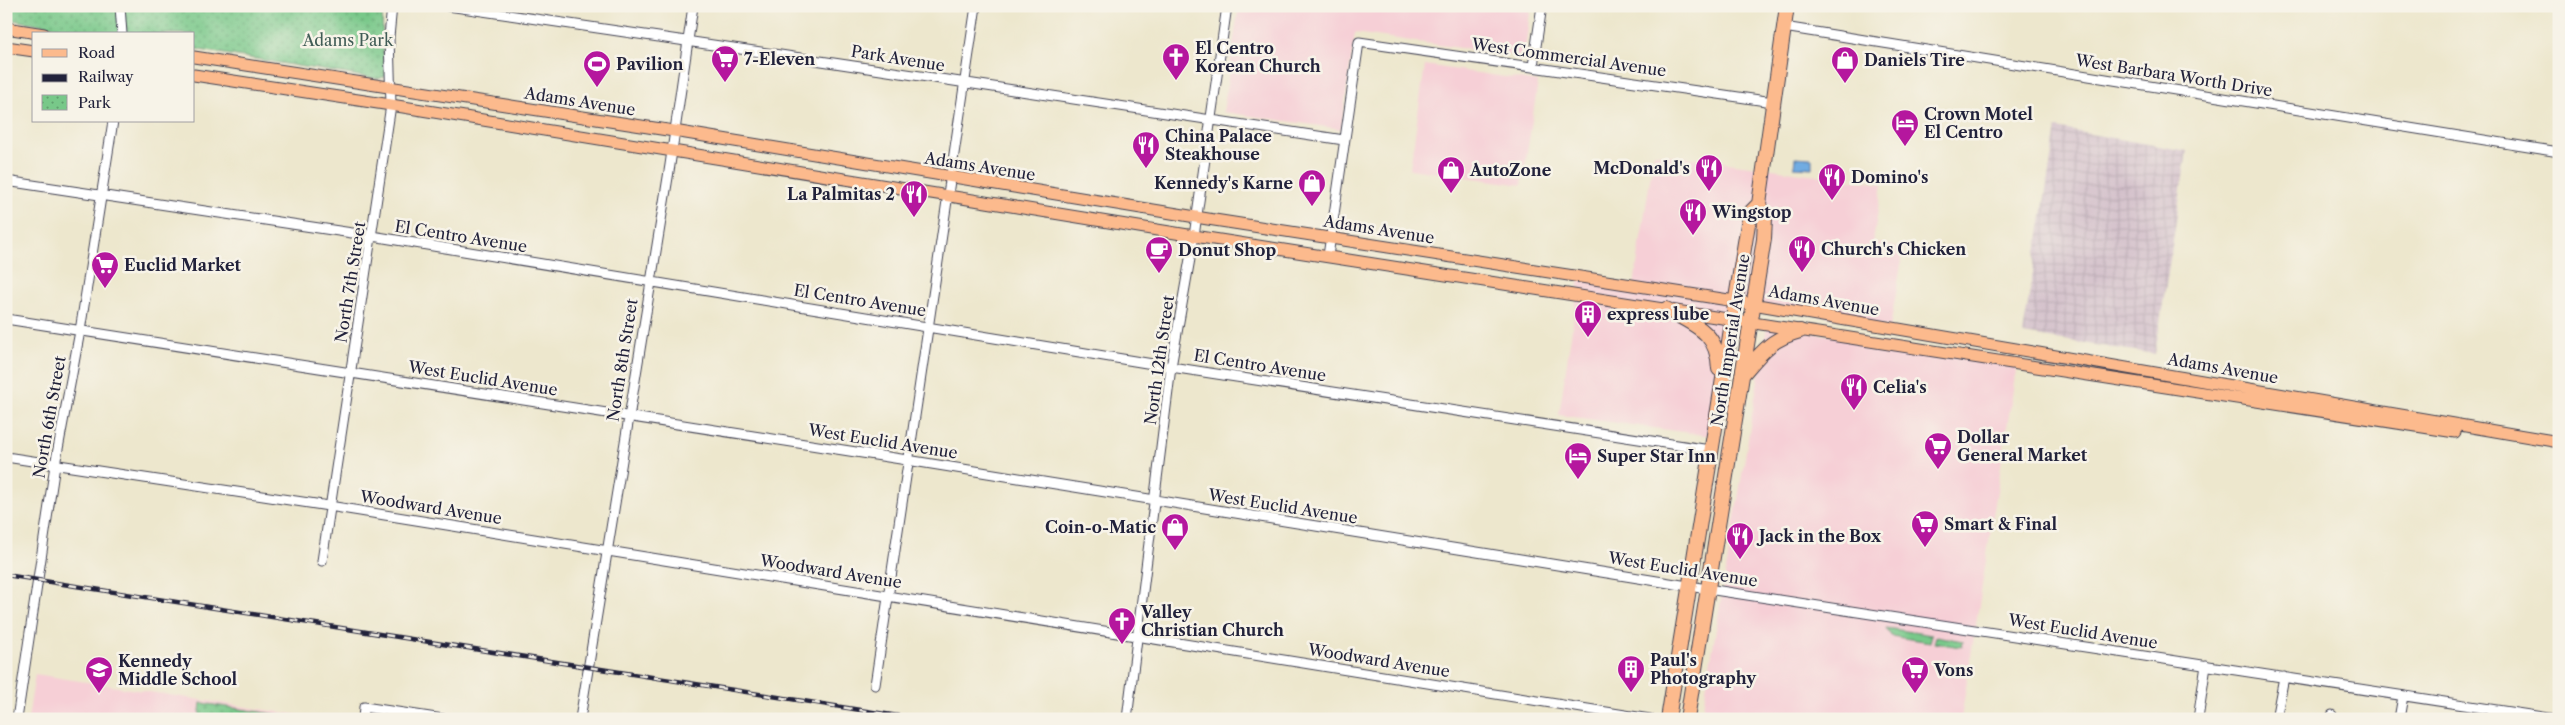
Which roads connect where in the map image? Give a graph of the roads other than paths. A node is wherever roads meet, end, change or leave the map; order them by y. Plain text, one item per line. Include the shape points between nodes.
1 (120, 6) edge
2 (392, 6) edge
3 (448, 6) edge
4 (693, 6) edge
5 (976, 6) edge
6 (1227, 6) edge
7 (1542, 6) edge
8 (1787, 6) edge
9 (1784, 27) junction
10 (6, 28) edge
11 (32, 32) edge
12 (122, 32) edge
13 (688, 40) junction
14 (6, 47) edge
15 (32, 51) edge
16 (195, 57) edge
17 (1533, 66) junction
18 (195, 75) edge
19 (964, 84) junction
20 (392, 89) junction
21 (1774, 102) junction
22 (391, 105) junction
23 (1210, 121) junction
24 (113, 122) edge
25 (674, 131) junction
26 (1344, 140) junction
27 (672, 151) junction
28 (2559, 152) edge
29 (952, 178) junction
30 (6, 181) edge
31 (101, 195) junction
32 (948, 195) junction
33 (1759, 204) junction
34 (1196, 218) junction
35 (372, 236) junction
36 (1194, 236) junction
37 (1330, 238) junction
38 (1328, 256) junction
39 (650, 282) junction
40 (1735, 301) junction
41 (1754, 304) junction
42 (1666, 310) junction
43 (6, 319) edge
44 (1733, 320) junction
45 (1751, 323) junction
46 (928, 326) junction
47 (80, 331) junction
48 (1800, 331) junction
49 (1988, 344) junction
50 (1906, 347) junction
51 (2006, 348) junction
52 (2004, 362) junction
53 (1172, 367) junction
54 (352, 371) junction
55 (1741, 376) junction
56 (2289, 401) junction
57 (1716, 411) junction
58 (628, 418) junction
59 (2559, 443) edge
60 (1710, 450) junction
61 (6, 457) edge
62 (907, 460) junction
63 (54, 466) junction
64 (1156, 501) junction
65 (329, 506) junction
66 (606, 551) junction
67 (322, 561) dead end
68 (1688, 586) junction
69 (1708, 589) junction
70 (889, 596) junction
71 (1138, 637) junction
72 (2206, 665) junction
73 (2284, 677) junction
74 (875, 686) dead end
75 (2403, 696) junction
76 (17, 719) edge
77 (363, 719) edge
78 (442, 719) edge
79 (580, 719) edge
80 (1127, 719) edge
81 (1650, 719) edge
82 (1668, 719) edge
83 (1687, 719) edge
84 (2198, 719) edge
85 (2276, 719) edge
86 (2399, 719) edge
87 (2555, 719) edge

1 - 12 street
2 - 20 street, North 7th Street via 389,37
3 - 13 street, Park Avenue
4 - 13 street, North 8th Street
5 - 19 street
6 - 23 street, North 12th Street
7 - 17 street
8 - 9 highway, North Imperial Avenue
9 - 21 highway, North Imperial Avenue
9 - 28 street, West Barbara Worth Drive
10 - 11 main road
13 - 19 street, Park Avenue
13 - 25 street, North 8th Street
14 - 15 main road
16 - 20 main road, Adams Avenue
17 - 21 street, West Commercial Avenue
17 - 26 street, West Commercial Avenue via 1359,42
18 - 22 main road, Adams Avenue
19 - 23 street, Park Avenue
19 - 29 street
20 - 22 street, North 7th Street
20 - 25 main road, Adams Avenue
21 - 33 highway, North Imperial Avenue
22 - 27 main road, Adams Avenue
22 - 35 street, North 7th Street
23 - 26 street, Park Avenue
23 - 34 street, North 12th Street
24 - 31 street, North 6th Street
25 - 27 street, North 8th Street
25 - 29 main road, Adams Avenue
26 - 37 street
27 - 32 main road, Adams Avenue
27 - 39 street, North 8th Street
29 - 32 street
29 - 34 main road, Adams Avenue
30 - 31 street, El Centro Avenue
31 - 35 street, El Centro Avenue
31 - 47 street, North 6th Street
32 - 36 main road, Adams Avenue
32 - 46 street
33 - 40 highway, North Imperial Avenue via 1751,212
33 - 41 highway, North Imperial Avenue via 1765,218
34 - 36 street, North 12th Street
34 - 37 main road, Adams Avenue
35 - 39 street, El Centro Avenue
35 - 54 street, North 7th Street
36 - 38 main road, Adams Avenue
36 - 53 street, North 12th Street
37 - 38 street
37 - 40 main road, Adams Avenue
38 - 42 main road, Adams Avenue
39 - 46 street, El Centro Avenue
39 - 58 street, North 8th Street
40 - 41 main road, Adams Avenue
40 - 44 highway, North Imperial Avenue
41 - 45 highway, North Imperial Avenue
41 - 49 main road, Adams Avenue
42 - 44 main road, Adams Avenue
42 - 57 highway via 1698,326 1714,344 1719,358
43 - 47 street, West Euclid Avenue
44 - 45 main road, Adams Avenue
44 - 57 highway, North Imperial Avenue
45 - 48 main road, Adams Avenue
45 - 55 highway, North Imperial Avenue
46 - 53 street, El Centro Avenue
46 - 62 street
47 - 54 street, West Euclid Avenue
47 - 63 street, North 6th Street
48 - 50 main road, Adams Avenue
48 - 55 highway via 1771,343
49 - 50 main road via 1968,349 1918,342
49 - 51 main road, Adams Avenue
50 - 52 main road, Adams Avenue
51 - 52 main road
51 - 56 main road, Adams Avenue
52 - 56 main road, Adams Avenue
53 - 60 street, El Centro Avenue
53 - 64 street, North 12th Street
54 - 58 street, West Euclid Avenue
54 - 65 street, North 7th Street
55 - 69 highway, North Imperial Avenue
56 - 59 main road, Adams Avenue via 2523,442
57 - 60 highway, North Imperial Avenue
58 - 62 street, West Euclid Avenue
58 - 66 street, North 8th Street
60 - 68 highway, North Imperial Avenue
61 - 63 street, Woodward Avenue
62 - 64 street, West Euclid Avenue
62 - 70 street
63 - 65 street, Woodward Avenue
63 - 76 street, North 6th Street
64 - 68 street, West Euclid Avenue
64 - 71 street, North 12th Street
65 - 66 street, Woodward Avenue
65 - 67 street, North 7th Street
66 - 70 street, Woodward Avenue
66 - 79 street, North 8th Street
68 - 69 street, West Euclid Avenue
68 - 82 highway, North Imperial Avenue
69 - 72 street, West Euclid Avenue
69 - 83 highway, North Imperial Avenue
70 - 71 street, Woodward Avenue
70 - 74 street
71 - 80 street, North 12th Street
71 - 81 street, Woodward Avenue
72 - 73 street, West Euclid Avenue
72 - 84 street
73 - 75 street, West Euclid Avenue
73 - 85 street
75 - 86 street
75 - 87 street, West Euclid Avenue
77 - 78 street via 364,707

